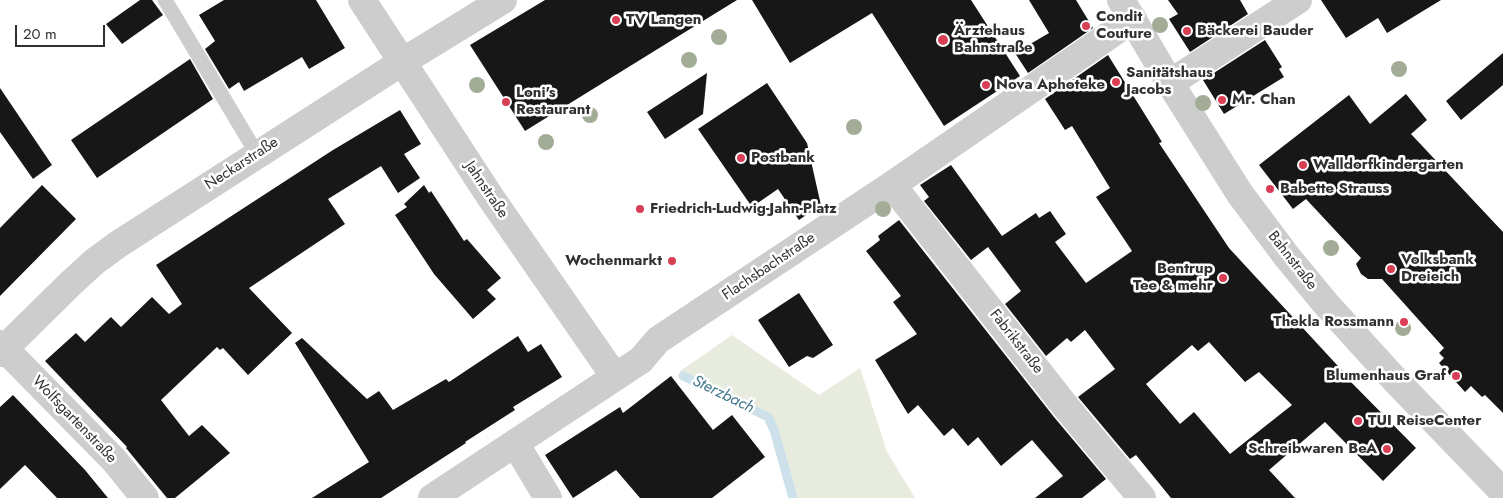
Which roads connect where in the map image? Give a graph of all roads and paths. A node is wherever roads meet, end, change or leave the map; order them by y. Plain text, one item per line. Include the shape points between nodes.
1 (165, 0) edge
2 (362, 0) edge
3 (503, 0) edge
4 (1298, 0) edge
5 (1127, 10) edge
6 (402, 62) junction
7 (1170, 82) junction
8 (257, 154) junction
9 (892, 184) junction
10 (2, 349) edge
11 (615, 376) junction
12 (515, 443) junction
13 (1503, 492) edge
14 (145, 498) edge
15 (432, 498) edge
16 (548, 498) edge
17 (1142, 498) edge

1 - 8 lane
2 - 6 street, Jahnstraße
3 - 6 street, Neckarstraße
4 - 7 street
5 - 7 street, Bahnstraße
5 - 9 street, Flachsbachstraße
6 - 8 street, Neckarstraße
6 - 11 street, Jahnstraße via 491,198
7 - 13 street, Bahnstraße via 1240,194 1288,258 1389,374
8 - 10 street, Neckarstraße via 94,262
9 - 11 street, Flachsbachstraße via 658,340 641,360
9 - 17 street, Fabrikstraße via 1066,407
10 - 14 street, Wolfsgartenstraße via 114,460
11 - 12 street, Flachsbachstraße
12 - 15 street, Flachsbachstraße
12 - 16 street

